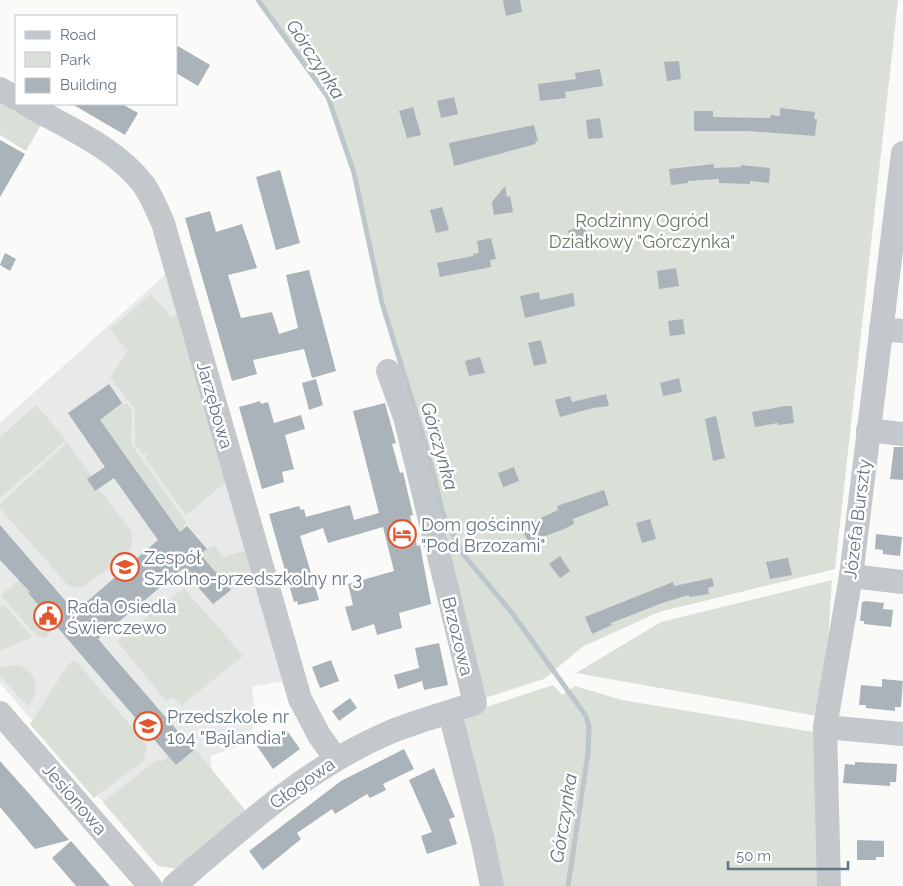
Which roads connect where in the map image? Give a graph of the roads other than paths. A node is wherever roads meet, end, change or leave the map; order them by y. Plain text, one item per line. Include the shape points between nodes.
1 (0, 89) edge
2 (15, 97) edge
3 (28, 105) edge
4 (903, 153) edge
5 (892, 330) edge
6 (388, 371) dead end
7 (868, 430) junction
8 (903, 434) edge
9 (851, 576) junction
10 (903, 582) edge
11 (0, 713) edge
12 (450, 713) junction
13 (825, 727) junction
14 (903, 734) edge
15 (336, 759) junction
16 (150, 886) edge
17 (174, 886) edge
18 (492, 886) edge
19 (830, 886) edge

1 - 2 street
3 - 15 street, Jarzębowa via 121,162 154,201 300,699
4 - 5 street, Józefa Burszty
5 - 7 street, Józefa Burszty
6 - 12 street, Brzozowa via 405,417 475,703
7 - 8 street
7 - 9 street, Józefa Burszty
9 - 10 street
9 - 13 street, Józefa Burszty
11 - 16 street, Jesionowa
12 - 15 street, Głogowa via 388,733
12 - 18 street
13 - 14 street
13 - 19 street, Józefa Burszty
15 - 17 street, Głogowa via 262,810

